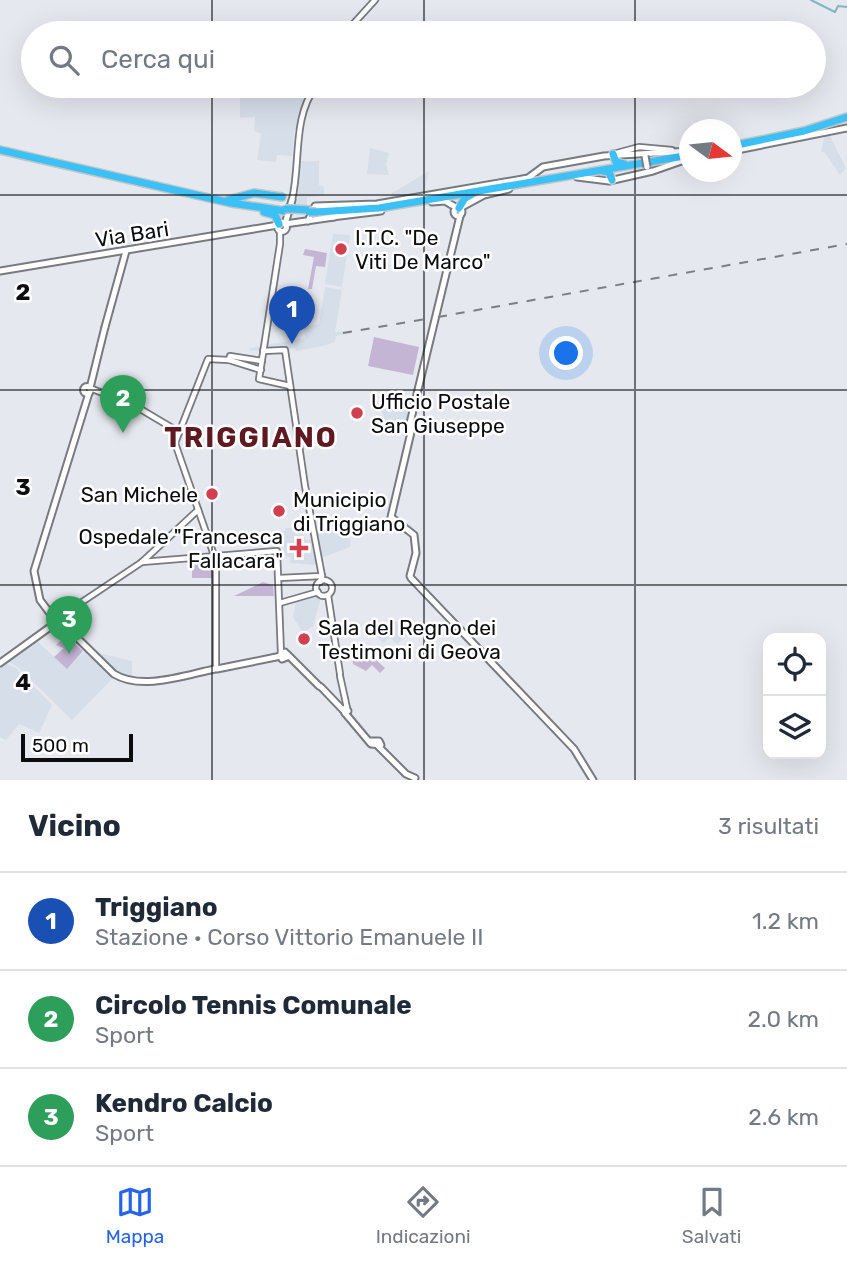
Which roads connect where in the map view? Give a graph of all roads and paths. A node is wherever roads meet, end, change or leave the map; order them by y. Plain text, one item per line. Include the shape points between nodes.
1 (374, 0) edge
2 (356, 21) edge
3 (307, 98) edge
4 (847, 121) edge
5 (742, 145) edge
6 (742, 145) edge
7 (0, 149) edge
8 (679, 153) edge
9 (613, 154) junction
10 (679, 156) edge
11 (679, 156) edge
12 (679, 156) edge
13 (646, 162) junction
14 (603, 169) junction
15 (613, 169) junction
16 (612, 180) junction
17 (491, 190) junction
18 (260, 194) junction
19 (289, 197) junction
20 (209, 199) junction
21 (223, 200) junction
22 (270, 207) junction
23 (382, 208) junction
24 (289, 210) junction
25 (457, 210) junction
26 (313, 212) junction
27 (332, 217) junction
28 (281, 228) junction
29 (124, 255) junction
30 (0, 271) edge
31 (265, 349) junction
32 (229, 358) junction
33 (262, 361) junction
34 (261, 370) junction
35 (290, 386) junction
36 (89, 390) junction
37 (179, 432) junction
38 (198, 510) junction
39 (215, 556) junction
40 (142, 562) junction
41 (322, 576) junction
42 (315, 577) junction
43 (279, 578) junction
44 (327, 582) junction
45 (319, 583) junction
46 (318, 593) junction
47 (326, 597) junction
48 (280, 603) junction
49 (58, 620) junction
50 (284, 656) junction
51 (0, 663) edge
52 (216, 669) junction
53 (345, 709) junction
54 (403, 771) junction
55 (416, 779) edge
56 (407, 780) edge
57 (592, 780) edge

1 - 2 street
3 - 19 street
4 - 5 main road via 839,130
4 - 6 highway
7 - 20 highway
7 - 21 highway
8 - 9 street via 639,147
9 - 13 highway via 618,164
9 - 14 highway via 613,163
9 - 26 main road via 543,167 516,181
10 - 13 highway
11 - 13 main road
12 - 15 highway
13 - 14 highway
13 - 16 main road
14 - 15 highway
14 - 16 highway
14 - 17 highway
14 - 26 highway via 378,206
15 - 16 highway
16 - 25 main road via 584,177 545,182 494,192
17 - 23 highway
17 - 25 highway via 468,196
18 - 19 highway
18 - 21 highway
18 - 22 highway via 253,194 252,202
19 - 24 main road
20 - 24 highway
20 - 28 highway via 274,215
21 - 22 highway
22 - 24 highway
23 - 26 highway
23 - 27 main road
24 - 26 highway
24 - 28 main road
25 - 27 main road via 435,202
25 - 57 main road via 392,518 408,528 415,541 410,577 576,755
26 - 27 main road
26 - 28 main road via 308,221
28 - 29 main road, Via Bari
28 - 31 street
29 - 30 main road, Via Bari
29 - 36 main road, bridge
31 - 33 street
31 - 35 street via 285,350
32 - 33 street
32 - 34 street
32 - 37 street via 208,359
33 - 34 street
34 - 35 street via 259,379
35 - 41 street
36 - 37 street via 137,407
36 - 49 main road via 34,571 36,592
37 - 38 street via 175,443
38 - 39 street
38 - 40 street
39 - 40 street
39 - 43 street via 277,551
39 - 52 street
40 - 49 street
41 - 42 street
41 - 44 street
41 - 45 street
42 - 43 street
42 - 45 street
43 - 48 street
44 - 45 street
44 - 47 street via 332,587
45 - 46 street
46 - 47 street
46 - 48 street
47 - 53 street
48 - 50 street
49 - 51 main road
49 - 52 main road via 124,679 159,679
50 - 52 main road
50 - 53 main road
53 - 54 main road
54 - 55 main road
54 - 56 main road
55 - 56 main road

